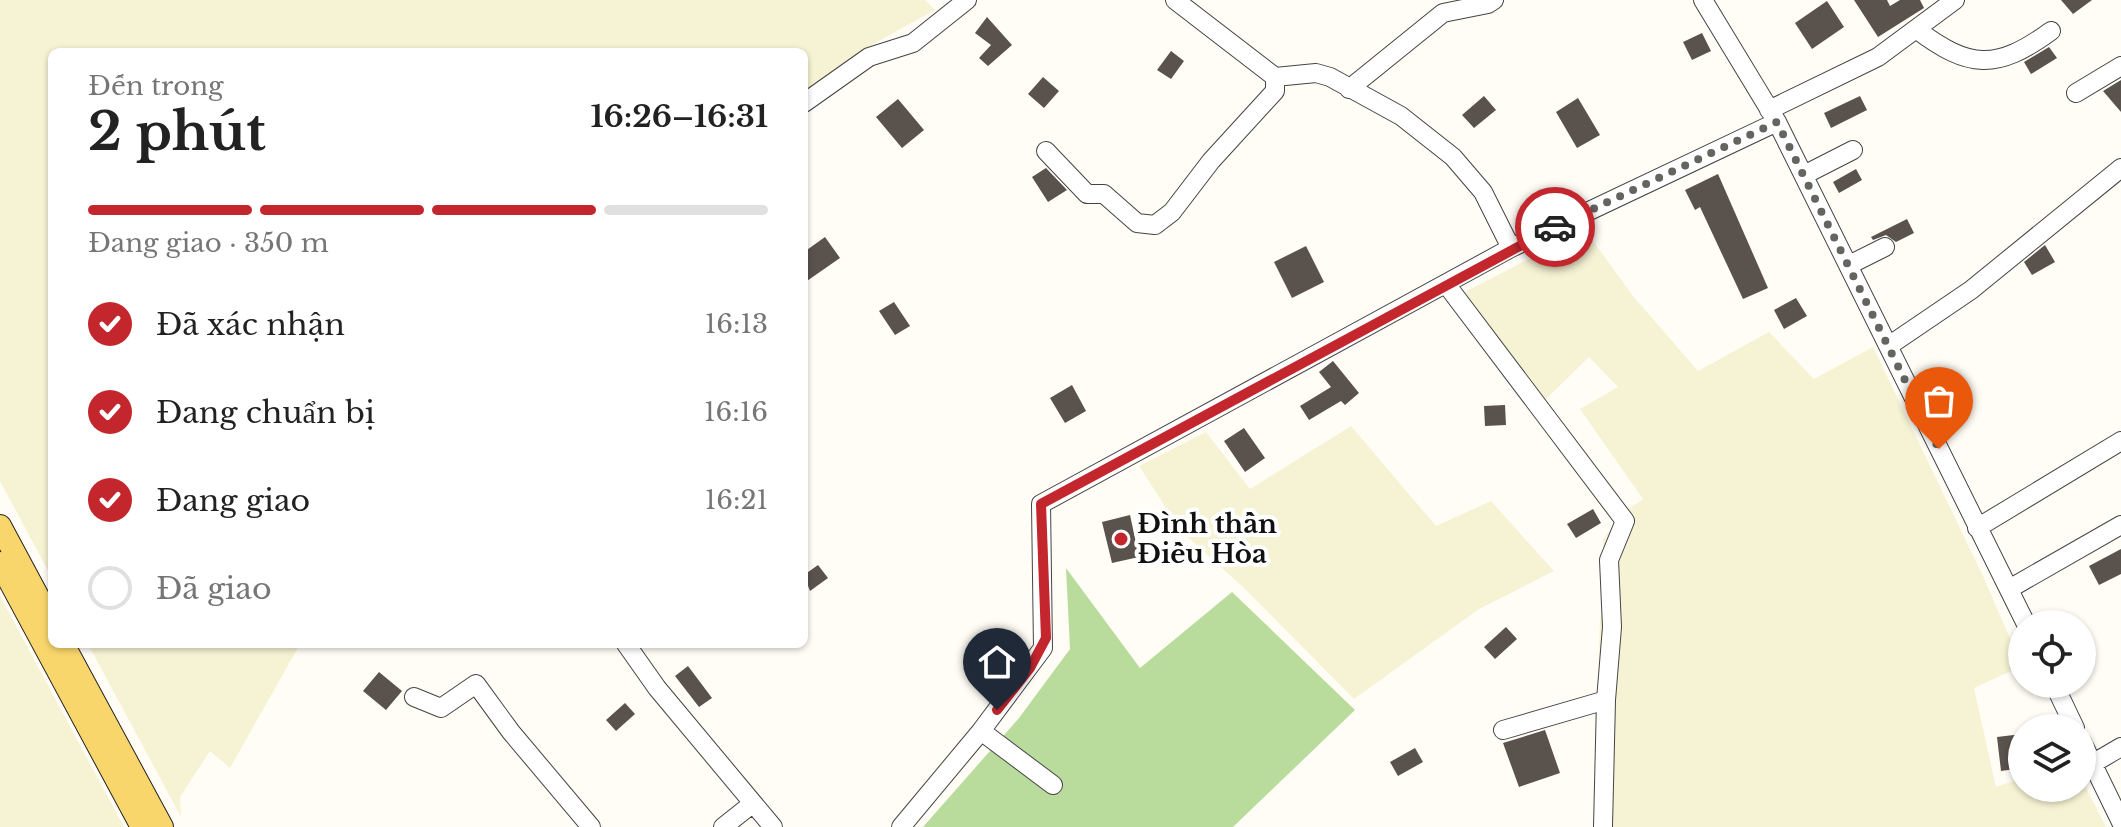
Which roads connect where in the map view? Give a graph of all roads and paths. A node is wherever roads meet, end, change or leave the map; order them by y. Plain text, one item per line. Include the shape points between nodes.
1 (967, 0) edge
2 (1175, 0) edge
3 (1494, 0) edge
4 (1703, 0) edge
5 (1955, 0) edge
6 (1916, 29) junction
7 (2051, 31) dead end
8 (2121, 66) edge
9 (1275, 77) junction
10 (1349, 89) junction
11 (2076, 93) dead end
12 (808, 100) edge
13 (1773, 116) junction
14 (1853, 150) dead end
15 (1046, 151) dead end
16 (2121, 168) edge
17 (1804, 175) junction
18 (1885, 247) dead end
19 (1511, 248) junction
20 (1849, 265) junction
21 (1446, 284) junction
22 (1890, 345) junction
23 (2121, 441) edge
24 (2121, 525) edge
25 (0, 526) edge
26 (1977, 528) junction
27 (0, 563) edge
28 (2009, 589) junction
29 (2019, 610) edge
30 (48, 616) edge
31 (65, 648) edge
32 (629, 648) edge
33 (414, 697) dead end
34 (1606, 700) junction
35 (1503, 730) dead end
36 (981, 731) junction
37 (2121, 747) edge
38 (2096, 751) edge
39 (2096, 773) edge
40 (1053, 785) dead end
41 (752, 804) junction
42 (2121, 822) edge
43 (142, 827) edge
44 (162, 827) edge
45 (591, 827) edge
46 (723, 827) edge
47 (773, 827) edge
48 (901, 827) edge
49 (1603, 827) edge

1 - 12 street via 913,43 869,57
2 - 9 street
3 - 10 street via 1443,13
4 - 13 street
5 - 6 street
6 - 7 street via 1957,57 1979,62 2029,47
6 - 13 street via 1878,57
8 - 11 street
9 - 10 street via 1316,73
9 - 15 street via 1275,91 1155,225 1137,223 1104,194 1087,194
10 - 19 street via 1401,116 1453,157 1483,192
13 - 17 street
13 - 19 street
14 - 17 street
16 - 22 street via 2050,238
17 - 20 street
18 - 20 street
19 - 21 street
20 - 22 street
21 - 34 street via 1625,521 1610,552 1612,627
21 - 36 street via 1041,504 1043,648
22 - 26 street
23 - 26 street
24 - 28 street
25 - 30 main road
26 - 28 street
27 - 43 main road
28 - 29 street
31 - 44 main road
32 - 41 street
33 - 45 street via 441,708 476,684
34 - 35 street
34 - 49 street
36 - 40 street
36 - 48 street
37 - 38 street
39 - 42 street
41 - 46 street
41 - 47 street

